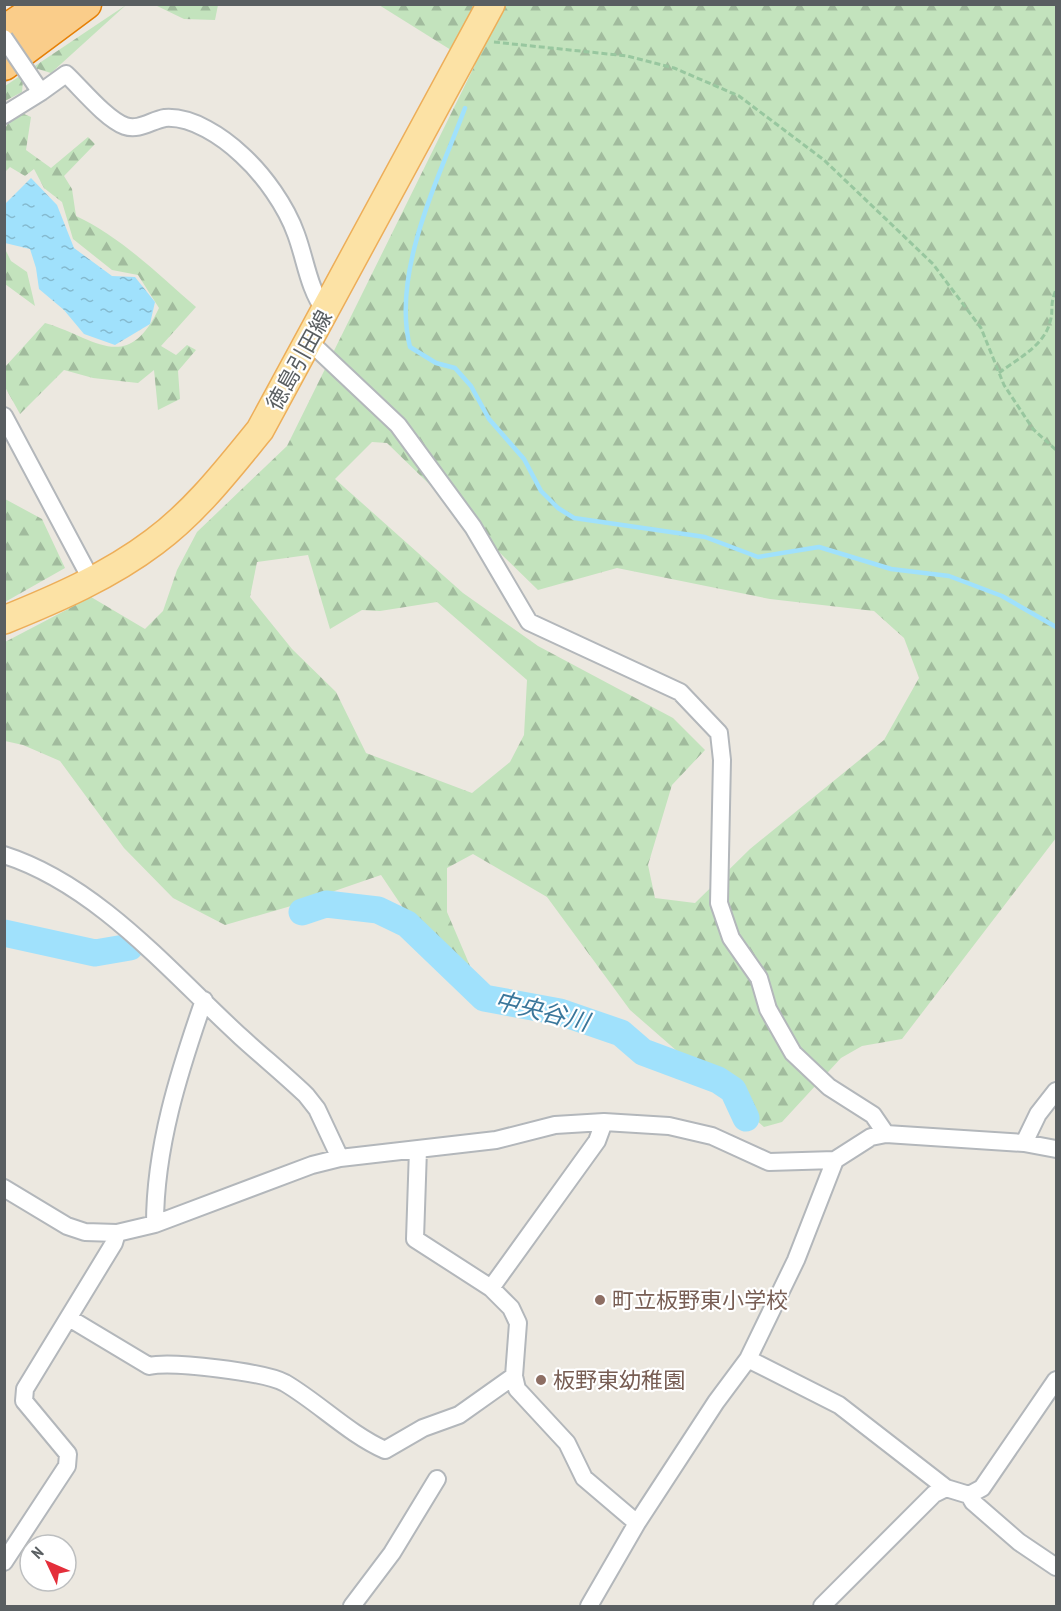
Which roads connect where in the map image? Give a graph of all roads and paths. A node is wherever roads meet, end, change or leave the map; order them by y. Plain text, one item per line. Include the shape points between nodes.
1 (44, 4) edge
2 (86, 4) edge
3 (491, 4) edge
4 (4, 31) edge
5 (4, 38) edge
6 (471, 39) junction
7 (4, 65) edge
8 (39, 89) junction
9 (4, 115) edge
10 (1056, 290) edge
11 (325, 311) junction
12 (310, 342) junction
13 (999, 373) junction
14 (4, 416) edge
15 (1056, 450) edge
16 (92, 581) junction
17 (4, 620) edge
18 (4, 855) edge
19 (204, 1000) junction
20 (1056, 1090) edge
21 (604, 1122) junction
22 (886, 1134) junction
23 (1024, 1143) junction
24 (418, 1149) junction
25 (1056, 1149) edge
26 (340, 1158) junction
27 (836, 1160) junction
28 (4, 1188) edge
29 (155, 1224) junction
30 (117, 1233) junction
31 (491, 1288) junction
32 (69, 1318) junction
33 (748, 1359) junction
34 (514, 1376) junction
35 (1056, 1380) edge
36 (437, 1479) dead end
37 (946, 1488) junction
38 (969, 1495) junction
39 (637, 1523) junction
40 (4, 1562) edge
41 (1056, 1567) edge
42 (594, 1605) edge
43 (352, 1606) edge
44 (822, 1606) edge

1 - 4 highway
2 - 7 highway
3 - 6 main road, 徳島引田線
5 - 8 street, bridge
6 - 11 main road, 徳島引田線
6 - 13 path via 627,56 674,68 739,96 824,160 933,264 981,328
8 - 9 street
8 - 11 street via 66,74 125,126 141,126 163,118 186,119 242,155 270,186 296,232 313,293
10 - 13 path via 1044,336
11 - 12 main road, 徳島引田線
12 - 16 main road, 徳島引田線 via 260,429 210,491 154,542
12 - 22 street via 398,425 473,527 529,622 680,692 718,733 722,760 719,903 731,938 759,978 768,1009 793,1053 829,1087 873,1115
13 - 15 path via 1033,429
14 - 16 street
16 - 17 main road, 徳島引田線
18 - 19 street via 47,872 85,897
19 - 26 street via 306,1095 317,1109
19 - 29 street via 173,1094 159,1167
20 - 23 street via 1038,1114
21 - 24 street via 555,1125 496,1140
21 - 27 street via 669,1126 712,1136 769,1162
21 - 31 street via 597,1141
22 - 23 street
22 - 27 street via 871,1137
23 - 25 street
24 - 26 street
24 - 31 street via 415,1239
26 - 29 street
27 - 33 street via 796,1260
28 - 30 street via 67,1226 85,1232
29 - 30 street
30 - 32 street
31 - 34 street via 511,1308 518,1323
32 - 34 street via 149,1365 185,1364 282,1381 385,1450 423,1428 459,1415
32 - 40 street via 25,1389 24,1401 68,1454 67,1466
33 - 37 street via 839,1405
33 - 39 street
34 - 39 street via 517,1389 567,1443 584,1478
35 - 38 street via 982,1488
36 - 43 street via 392,1553
37 - 38 street
37 - 44 street via 934,1494
38 - 41 street via 1019,1542
39 - 42 street

